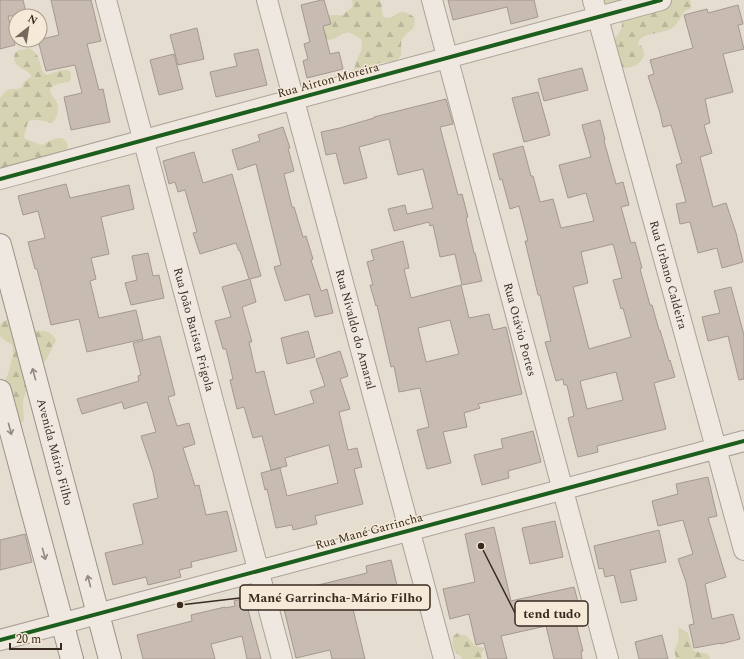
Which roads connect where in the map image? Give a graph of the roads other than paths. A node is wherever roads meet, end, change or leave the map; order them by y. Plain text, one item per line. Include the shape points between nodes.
1 (106, 0) edge
2 (267, 0) edge
3 (432, 0) edge
4 (661, 0) edge
5 (595, 9) edge
6 (447, 58) junction
7 (294, 99) junction
8 (143, 140) junction
9 (0, 179) edge
10 (0, 244) edge
11 (0, 391) edge
12 (744, 441) edge
13 (716, 448) junction
14 (562, 490) junction
15 (409, 530) junction
16 (744, 550) edge
17 (258, 571) junction
18 (97, 614) junction
19 (62, 623) junction
20 (0, 640) edge
21 (72, 659) edge
22 (110, 659) edge
23 (282, 659) edge
24 (444, 659) edge
25 (608, 659) edge

1 - 8 street, Rua João Batista Frigola
2 - 7 street, Rua Nivaldo do Amaral
3 - 6 street, Rua Otávio Portes
4 - 5 street, Rua Airton Moreira
5 - 6 street, Rua Airton Moreira
5 - 13 street, Rua Urbano Caldeira
6 - 7 street, Rua Airton Moreira
6 - 14 street, Rua Otávio Portes
7 - 8 street, Rua Airton Moreira
7 - 15 street, Rua Nivaldo do Amaral
8 - 9 street, Rua Airton Moreira
8 - 17 street, Rua João Batista Frigola
18 -> 10 main road, Avenida Mário Filho
11 -> 19 main road
12 - 13 street, Rua Mané Garrincha
13 - 14 street, Rua Mané Garrincha
13 - 16 street, Rua Urbano Caldeira
14 - 15 street, Rua Mané Garrincha
14 - 25 street, Rua Otávio Portes
15 - 17 street, Rua Mané Garrincha
15 - 24 street, Rua Nivaldo do Amaral
17 - 18 street, Rua Mané Garrincha
17 - 23 street, Rua João Batista Frigola
18 - 19 street, Rua Mané Garrincha
18 - 22 main road, Avenida Mário Filho
19 - 20 street, Rua Mané Garrincha
19 - 21 main road

